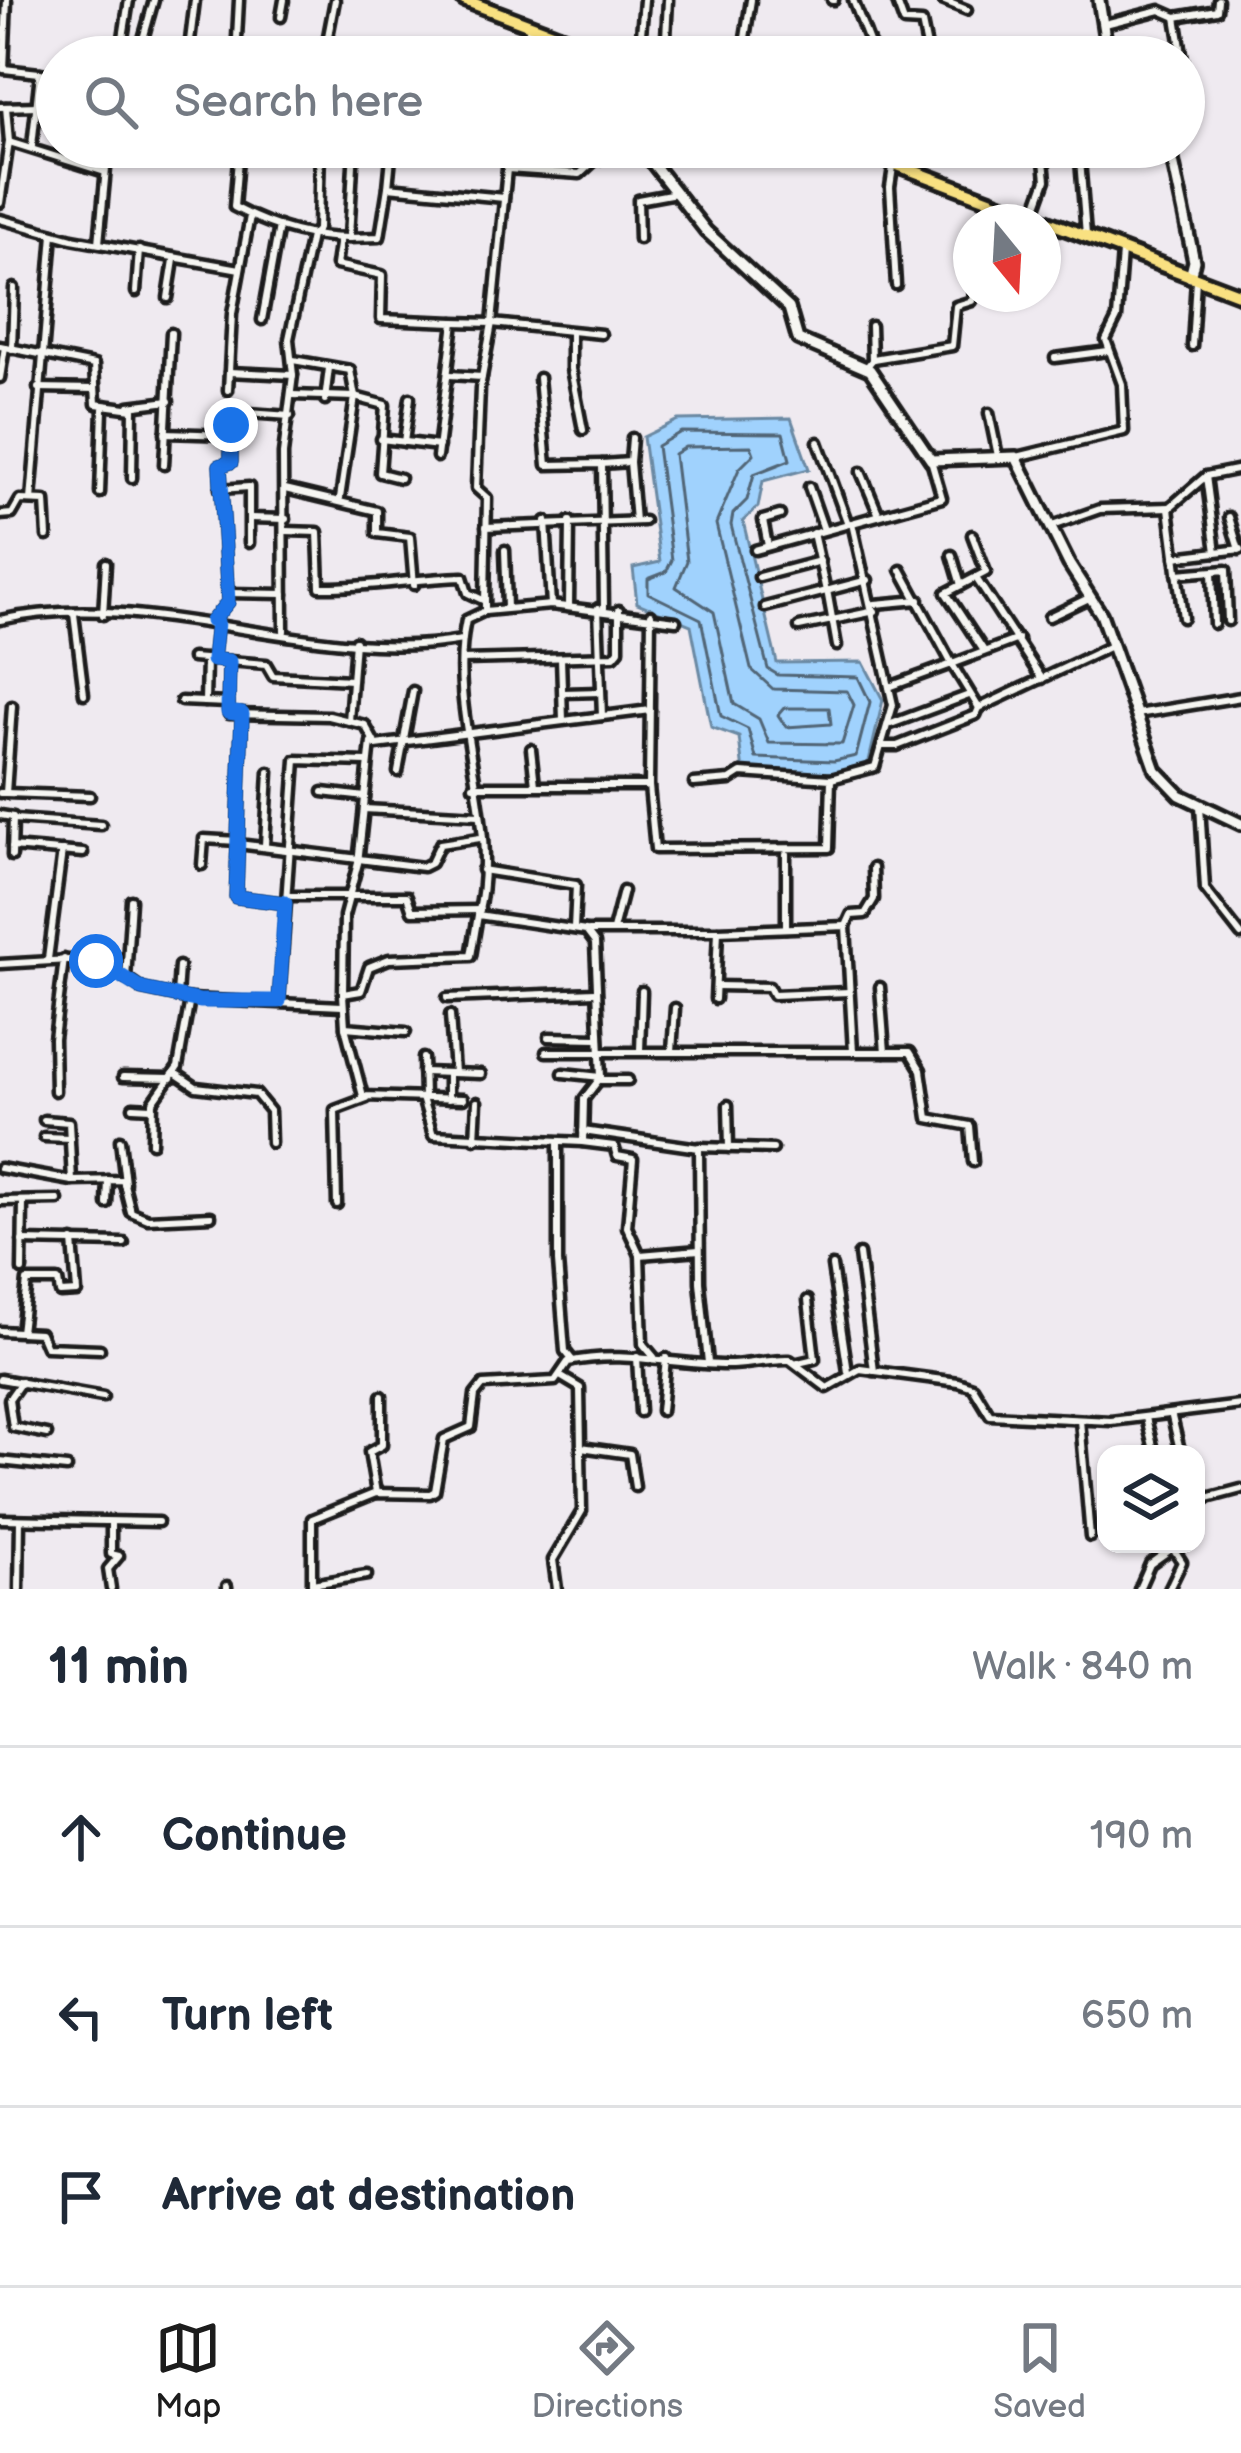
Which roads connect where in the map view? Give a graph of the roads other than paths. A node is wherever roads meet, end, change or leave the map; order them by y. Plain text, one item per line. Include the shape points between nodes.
1 (7, 0) edge
2 (129, 0) edge
3 (154, 0) edge
4 (196, 0) edge
5 (239, 0) edge
6 (284, 0) edge
7 (334, 0) edge
8 (464, 0) edge
9 (644, 0) edge
10 (668, 0) edge
11 (752, 0) edge
12 (853, 0) edge
13 (896, 0) edge
14 (942, 0) edge
15 (1100, 0) edge
16 (1218, 0) edge
17 (967, 10) dead end
18 (1176, 16) junction
19 (280, 17) dead end
20 (1105, 24) junction
21 (530, 25) junction
22 (124, 36) edge
23 (144, 36) edge
24 (190, 36) edge
25 (237, 36) edge
26 (328, 36) edge
27 (528, 36) edge
28 (558, 36) edge
29 (641, 36) edge
30 (666, 36) edge
31 (746, 36) edge
32 (866, 36) edge
33 (925, 36) edge
34 (1106, 36) edge
35 (1179, 36) edge
36 (2, 70) edge
37 (36, 73) edge
38 (36, 106) edge
39 (3, 107) edge
40 (36, 119) edge
41 (9, 142) junction
42 (32, 146) junction
43 (36, 147) edge
44 (94, 168) edge
45 (106, 168) edge
46 (236, 168) edge
47 (320, 168) edge
48 (352, 168) edge
49 (390, 168) edge
50 (509, 168) edge
51 (519, 168) edge
52 (587, 168) edge
53 (657, 168) edge
54 (896, 168) edge
55 (905, 168) edge
56 (1045, 168) edge
57 (1081, 168) edge
58 (1174, 168) edge
59 (105, 172) junction
60 (388, 187) junction
61 (680, 193) junction
62 (504, 198) junction
63 (994, 202) joint
64 (0, 203) edge
65 (1000, 204) edge
66 (1037, 204) edge
67 (250, 215) junction
68 (0, 219) edge
69 (279, 226) junction
70 (1061, 228) edge
71 (53, 234) junction
72 (311, 236) junction
73 (345, 238) junction
74 (1086, 238) junction
75 (639, 239) dead end
76 (99, 243) junction
77 (139, 250) junction
78 (1122, 252) junction
79 (174, 260) junction
80 (240, 268) junction
81 (1193, 278) junction
82 (896, 285) dead end
83 (14, 288) dead end
84 (136, 292) dead end
85 (1241, 295) edge
86 (168, 298) dead end
87 (955, 312) edge
88 (262, 320) dead end
89 (454, 322) junction
90 (492, 323) junction
91 (871, 326) dead end
92 (571, 332) junction
93 (171, 333) dead end
94 (601, 334) dead end
95 (1192, 346) dead end
96 (6, 347) edge
97 (1108, 351) junction
98 (39, 354) junction
99 (1054, 358) dead end
100 (293, 360) junction
101 (869, 364) junction
102 (328, 367) junction
103 (229, 372) junction
104 (293, 374) junction
105 (448, 375) junction
106 (482, 377) junction
107 (0, 378) edge
108 (539, 378) dead end
109 (38, 388) junction
110 (94, 389) junction
111 (228, 390) dead end
112 (292, 395) junction
113 (355, 397) junction
114 (410, 398) dead end
115 (325, 400) junction
116 (169, 401) junction
117 (129, 406) junction
118 (103, 409) junction
119 (989, 413) dead end
120 (290, 416) junction
121 (584, 430) dead end
122 (165, 434) junction
123 (231, 435) junction
124 (632, 437) dead end
125 (380, 440) junction
126 (404, 442) junction
127 (818, 442) dead end
128 (439, 446) junction
129 (998, 456) junction
130 (437, 457) dead end
131 (1016, 457) junction
132 (931, 460) junction
133 (630, 462) junction
134 (602, 464) junction
135 (164, 465) dead end
136 (1241, 469) edge
137 (861, 472) dead end
138 (1206, 476) junction
139 (132, 478) dead end
140 (400, 478) dead end
141 (809, 487) dead end
142 (220, 489) junction
143 (286, 489) junction
144 (100, 493) dead end
145 (340, 498) junction
146 (31, 500) junction
147 (1171, 507) junction
148 (0, 515) edge
149 (780, 515) dead end
150 (879, 515) junction
151 (250, 518) junction
152 (1229, 518) dead end
153 (286, 519) junction
154 (547, 521) junction
155 (570, 521) junction
156 (634, 521) junction
157 (644, 521) dead end
158 (850, 523) junction
159 (604, 524) junction
160 (486, 526) junction
161 (1049, 527) junction
162 (824, 530) junction
163 (286, 531) junction
164 (814, 533) junction
165 (972, 535) dead end
166 (47, 536) dead end
167 (249, 543) dead end
168 (768, 546) junction
169 (1240, 549) edge
170 (505, 550) dead end
171 (755, 550) dead end
172 (1216, 552) junction
173 (952, 555) dead end
174 (1175, 557) junction
175 (820, 561) junction
176 (106, 563) dead end
177 (902, 570) dead end
178 (1212, 572) junction
179 (1177, 574) junction
180 (759, 577) dead end
181 (976, 578) junction
182 (868, 580) junction
183 (414, 585) junction
184 (961, 585) junction
185 (826, 591) junction
186 (227, 592) junction
187 (468, 593) junction
188 (284, 594) junction
189 (1089, 598) junction
190 (919, 600) junction
191 (485, 601) junction
192 (551, 605) junction
193 (569, 606) junction
194 (765, 607) dead end
195 (874, 607) junction
196 (507, 608) junction
197 (601, 608) junction
198 (619, 610) junction
199 (485, 611) junction
200 (74, 614) junction
201 (651, 614) junction
202 (103, 615) junction
203 (469, 615) junction
204 (1049, 617) dead end
205 (830, 618) junction
206 (1183, 618) dead end
207 (0, 620) edge
208 (215, 621) junction
209 (676, 621) dead end
210 (1228, 621) dead end
211 (1214, 624) dead end
212 (799, 627) dead end
213 (284, 631) junction
214 (1018, 639) junction
215 (462, 640) junction
216 (355, 641) junction
217 (1114, 645) junction
218 (838, 646) dead end
219 (984, 651) junction
220 (192, 658) dead end
221 (562, 658) junction
222 (600, 658) junction
223 (209, 659) junction
224 (462, 659) junction
225 (229, 661) junction
226 (952, 664) junction
227 (1042, 679) junction
228 (352, 680) junction
229 (889, 687) junction
230 (413, 691) dead end
231 (601, 692) junction
232 (562, 693) junction
233 (84, 694) dead end
234 (969, 695) junction
235 (1241, 697) edge
236 (181, 700) dead end
237 (205, 702) junction
238 (228, 703) junction
239 (12, 706) dead end
240 (979, 708) junction
241 (650, 710) junction
242 (242, 714) junction
243 (1137, 714) junction
244 (602, 716) junction
245 (562, 720) junction
246 (349, 722) junction
247 (891, 724) junction
248 (465, 731) junction
249 (405, 741) junction
250 (371, 742) junction
251 (883, 746) junction
252 (530, 749) dead end
253 (369, 762) junction
254 (269, 772) dead end
255 (398, 772) dead end
256 (831, 779) junction
257 (694, 782) dead end
258 (536, 784) junction
259 (473, 786) junction
260 (650, 786) junction
261 (323, 792) dead end
262 (3, 793) edge
263 (90, 796) dead end
264 (365, 797) junction
265 (1200, 805) junction
266 (364, 809) junction
267 (0, 815) edge
268 (479, 815) junction
269 (14, 819) junction
270 (1241, 824) edge
271 (101, 825) dead end
272 (480, 838) junction
273 (238, 842) junction
274 (265, 845) junction
275 (288, 849) junction
276 (62, 851) junction
277 (786, 852) junction
278 (83, 853) dead end
279 (358, 862) junction
280 (202, 865) dead end
281 (873, 868) dead end
282 (482, 870) junction
283 (623, 891) dead end
284 (347, 896) junction
285 (131, 900) dead end
286 (285, 900) junction
287 (478, 912) junction
288 (846, 926) junction
289 (574, 928) junction
290 (786, 928) junction
291 (613, 930) junction
292 (586, 931) junction
293 (718, 931) junction
294 (1241, 935) edge
295 (64, 958) junction
296 (48, 959) junction
297 (0, 964) edge
298 (179, 966) dead end
299 (126, 979) junction
300 (717, 986) junction
301 (880, 987) dead end
302 (642, 991) dead end
303 (595, 992) junction
304 (849, 992) junction
305 (343, 994) junction
306 (176, 996) junction
307 (447, 998) dead end
308 (190, 999) junction
309 (715, 999) dead end
310 (279, 1001) junction
311 (342, 1006) junction
312 (675, 1008) dead end
313 (451, 1015) dead end
314 (345, 1027) junction
315 (406, 1032) dead end
316 (549, 1037) dead end
317 (598, 1038) junction
318 (672, 1051) junction
319 (546, 1052) dead end
320 (600, 1052) junction
321 (640, 1052) junction
322 (853, 1052) junction
323 (885, 1052) junction
324 (423, 1058) dead end
325 (423, 1072) junction
326 (451, 1073) junction
327 (563, 1073) dead end
328 (481, 1074) dead end
329 (173, 1075) junction
330 (123, 1078) dead end
331 (600, 1078) junction
332 (628, 1080) dead end
333 (55, 1091) dead end
334 (367, 1097) junction
335 (423, 1098) junction
336 (448, 1099) junction
337 (463, 1099) dead end
338 (478, 1102) dead end
339 (728, 1105) dead end
340 (133, 1107) dead end
341 (152, 1108) junction
342 (44, 1120) dead end
343 (584, 1131) junction
344 (44, 1137) dead end
345 (70, 1138) junction
346 (475, 1139) junction
347 (121, 1140) dead end
348 (582, 1142) junction
349 (152, 1143) dead end
350 (271, 1143) dead end
351 (558, 1144) junction
352 (698, 1147) junction
353 (728, 1148) junction
354 (773, 1149) dead end
355 (973, 1162) dead end
356 (0, 1168) edge
357 (108, 1180) junction
358 (72, 1181) junction
359 (125, 1183) junction
360 (58, 1200) dead end
361 (0, 1202) edge
362 (22, 1203) junction
363 (107, 1204) dead end
364 (337, 1204) dead end
365 (211, 1216) dead end
366 (22, 1241) junction
367 (73, 1241) junction
368 (124, 1243) dead end
369 (699, 1250) junction
370 (859, 1254) dead end
371 (640, 1255) junction
372 (832, 1266) dead end
373 (22, 1270) dead end
374 (808, 1300) dead end
375 (0, 1330) edge
376 (21, 1332) junction
377 (100, 1349) dead end
378 (637, 1357) junction
379 (654, 1357) junction
380 (666, 1358) junction
381 (573, 1361) junction
382 (708, 1363) junction
383 (798, 1363) junction
384 (874, 1371) junction
385 (848, 1372) junction
386 (560, 1376) junction
387 (0, 1379) edge
388 (21, 1382) junction
389 (382, 1396) dead end
390 (103, 1397) dead end
391 (1241, 1405) edge
392 (661, 1411) dead end
393 (640, 1412) dead end
394 (1172, 1416) junction
395 (1146, 1418) junction
396 (1080, 1420) junction
397 (47, 1434) dead end
398 (1153, 1445) edge
399 (1179, 1445) edge
400 (581, 1447) junction
401 (0, 1461) edge
402 (67, 1468) dead end
403 (634, 1487) dead end
404 (1241, 1489) edge
405 (376, 1493) junction
406 (1205, 1499) edge
407 (0, 1519) edge
408 (20, 1520) junction
409 (111, 1522) junction
410 (158, 1522) dead end
411 (1090, 1537) dead end
412 (1166, 1553) edge
413 (1179, 1553) edge
414 (367, 1575) dead end
415 (312, 1586) edge
416 (19, 1589) edge
417 (110, 1589) edge
418 (557, 1589) edge
419 (1139, 1589) edge
420 (1169, 1589) edge

1 - 36 street
2 - 22 street
3 - 23 street
4 - 24 street
5 - 25 street
6 - 19 street
7 - 26 street
8 - 21 main road
9 - 29 street
10 - 30 street
11 - 31 street
12 - 32 street
13 - 33 street via 904,22 922,23
14 - 17 street
15 - 20 street
16 - 18 street via 1217,10
18 - 20 street via 1160,10
18 - 35 street
20 - 34 street
21 - 27 street
21 - 28 main road
36 - 37 street
38 - 39 street
39 - 41 street
40 - 42 street
41 - 42 street
41 - 64 street
42 - 43 street
44 - 59 street
45 - 59 street
46 - 67 street via 234,207
47 - 72 street via 319,224
48 - 73 street
49 - 60 street
50 - 62 street
51 - 52 street
53 - 61 street
54 - 82 street via 890,187
55 - 63 main road
56 - 66 street
57 - 74 street
58 - 81 street
59 - 76 street
60 - 62 street
60 - 73 street via 380,238
61 - 75 street via 638,200
61 - 101 street via 706,231 789,308 798,339
62 - 90 street
63 - 65 main road
67 - 69 street
67 - 80 street
68 - 71 street
69 - 72 street
69 - 88 street
70 - 74 main road
71 - 76 street
71 - 98 street
72 - 73 street
72 - 100 street via 289,339
73 - 89 street via 336,265 382,275 382,320
74 - 78 main road
76 - 77 street
77 - 79 street
77 - 84 street
78 - 81 main road
78 - 97 street
79 - 80 street
79 - 86 street
80 - 103 street
81 - 85 main road
81 - 95 street
83 - 96 street
87 - 101 street via 952,346
89 - 90 street
89 - 105 street
90 - 92 street
90 - 106 street
91 - 101 street
92 - 94 street
92 - 121 street
93 - 116 street
96 - 98 street
96 - 107 street
97 - 99 street
97 - 131 street via 1121,376 1124,430
98 - 109 street
98 - 110 street via 91,362
100 - 102 street
100 - 104 street
101 - 132 street
102 - 113 street via 353,373
102 - 115 street
103 - 104 street
103 - 111 street
104 - 112 street
105 - 106 street
105 - 128 street
106 - 160 street via 476,488 486,495
108 - 134 street via 547,465
109 - 110 street
109 - 146 street
110 - 118 street
112 - 115 street
112 - 120 street
113 - 115 street
113 - 125 street via 385,404
113 - 145 street
114 - 126 street
116 - 117 street
116 - 122 street
117 - 118 street
117 - 139 street
118 - 144 street
119 - 129 street
120 - 123 street via 248,413
120 - 143 street
122 - 123 street
122 - 135 street
123 - 142 street
124 - 133 street
125 - 126 street
125 - 140 street via 381,476
126 - 128 street
127 - 158 street
128 - 130 street
129 - 131 street
129 - 132 street
131 - 161 street
132 - 150 street via 942,498
133 - 134 street
133 - 156 street
134 - 159 street
136 - 138 street
137 - 150 street
138 - 147 street
138 - 172 street
141 - 162 street
142 - 151 street via 249,487
142 - 186 street
143 - 145 street
143 - 153 street
145 - 183 street via 377,511 377,533 407,534
146 - 148 street
146 - 166 street via 47,504
147 - 161 street via 1100,509
147 - 174 street
149 - 168 street via 763,520
150 - 158 street
151 - 153 street
151 - 167 street
152 - 169 street
153 - 163 street
154 - 155 street
154 - 160 street
154 - 192 street
155 - 159 street
155 - 193 street
156 - 157 street
156 - 159 street
158 - 162 street
158 - 182 street
159 - 197 street
160 - 191 street
161 - 189 street
162 - 164 street
163 - 183 street via 318,532 320,587
163 - 188 street
164 - 168 street
164 - 175 street
165 - 181 street via 986,572
168 - 171 street
169 - 172 street
170 - 196 street
172 - 174 street
173 - 184 street
174 - 179 street
175 - 180 street
175 - 185 street
176 - 202 street
177 - 190 street
178 - 179 street
178 - 210 street via 1228,573
178 - 211 street
179 - 206 street
181 - 184 street
181 - 214 street
182 - 185 street
182 - 195 street
183 - 187 street via 463,578
184 - 219 street via 946,594
185 - 194 street
185 - 205 street
186 - 188 street
186 - 208 street
187 - 191 street
187 - 203 street
188 - 213 street
189 - 204 street
189 - 217 street
190 - 195 street
190 - 226 street
191 - 199 street
192 - 193 street
192 - 196 street
193 - 197 street
195 - 205 street
195 - 229 street
196 - 199 street
197 - 198 street
197 - 222 street
198 - 201 street
198 - 222 street via 619,650
199 - 203 street
200 - 202 street
200 - 207 street
200 - 233 street
201 - 209 street
201 - 241 street
202 - 208 street
203 - 215 street
205 - 212 street
205 - 218 street
208 - 213 street
208 - 223 street
213 - 216 street
214 - 219 street
214 - 227 street
215 - 216 street via 411,647
215 - 224 street
216 - 228 street
217 - 227 street
217 - 243 street
219 - 226 street
220 - 223 street
221 - 222 street
221 - 224 street
221 - 232 street
222 - 231 street
223 - 225 street
223 - 237 street
224 - 248 street
225 - 228 street via 268,664 273,676
225 - 238 street
226 - 229 street
226 - 234 street
227 - 240 street
228 - 246 street
229 - 247 street
230 - 249 street
231 - 232 street
231 - 244 street
232 - 245 street
234 - 240 street
234 - 247 street
235 - 243 street
236 - 237 street
237 - 238 street
238 - 242 street via 230,714
239 - 262 street
240 - 251 street
241 - 244 street
241 - 260 street
242 - 246 street
242 - 273 street
243 - 265 street via 1166,784
244 - 245 street
245 - 248 street
246 - 250 street via 367,727
247 - 251 street
248 - 249 street
248 - 259 street
249 - 250 street
249 - 255 street
250 - 253 street
251 - 256 street via 870,771
252 - 258 street
253 - 264 street
253 - 275 street via 296,758
254 - 274 street
256 - 257 street via 741,773
256 - 277 street via 827,851
258 - 259 street
258 - 260 street
259 - 268 street
260 - 277 street via 655,849
261 - 264 street
262 - 263 street
264 - 266 street
265 - 270 street
265 - 294 street via 1204,889
266 - 268 street
266 - 279 street
267 - 269 street
268 - 272 street
269 - 271 street
269 - 276 street via 12,852
272 - 279 street via 440,844 423,867
272 - 282 street
273 - 274 street
273 - 280 street via 204,839
273 - 286 street via 236,897
274 - 275 street
275 - 279 street
275 - 286 street
276 - 278 street
276 - 296 street
277 - 290 street
279 - 284 street
281 - 288 street via 873,901
282 - 287 street
282 - 289 street via 576,885
283 - 291 street
284 - 286 street
284 - 287 street via 407,896 412,911
284 - 305 street
285 - 299 street
286 - 310 street
287 - 289 street
287 - 305 street via 471,956 389,959 369,967 361,991
288 - 290 street
288 - 304 street
289 - 292 street
290 - 293 street
291 - 292 street
291 - 293 street
292 - 303 street via 595,943
293 - 300 street
295 - 296 street
295 - 299 street via 96,961
295 - 333 street
296 - 297 street
298 - 306 street
299 - 306 street
300 - 304 street via 769,987 773,995
300 - 309 street
301 - 323 street
302 - 321 street
303 - 307 street
303 - 317 street
304 - 322 street
305 - 311 street
306 - 308 street
308 - 310 street
308 - 329 street
310 - 311 street
311 - 314 street
312 - 318 street
313 - 326 street
314 - 315 street
314 - 334 street
316 - 317 street
317 - 320 street
318 - 321 street
318 - 322 street
319 - 320 street
320 - 321 street
320 - 331 street
322 - 323 street
323 - 355 street via 912,1054 929,1120 970,1126
324 - 325 street
325 - 326 street
325 - 335 street
326 - 328 street
326 - 336 street
327 - 331 street
329 - 330 street
329 - 341 street
329 - 350 street via 196,1087 256,1094 270,1111
331 - 332 street
331 - 343 street via 584,1100
334 - 335 street
334 - 364 street via 335,1110
335 - 336 street
335 - 346 street via 433,1136
336 - 337 street
338 - 346 street
339 - 353 street
340 - 341 street
341 - 349 street
342 - 345 street via 68,1121
343 - 348 street
343 - 352 street
344 - 345 street
345 - 358 street
346 - 351 street
347 - 359 street
348 - 351 street
348 - 371 street via 614,1146 633,1160 627,1227
351 - 381 street via 558,1262 565,1351
352 - 353 street
352 - 369 street
353 - 354 street
356 - 358 street
357 - 358 street
357 - 359 street
357 - 363 street
359 - 365 street via 134,1215
360 - 362 street
361 - 362 street
362 - 366 street
366 - 367 street
366 - 373 street
367 - 368 street
367 - 376 street via 77,1292 60,1293 58,1281 27,1281
369 - 371 street
369 - 382 street
370 - 384 street
371 - 379 street via 643,1344
372 - 385 street
374 - 383 street via 815,1359
375 - 376 street
376 - 377 street via 40,1333 46,1347
378 - 379 street
378 - 381 street
378 - 393 street
379 - 380 street
380 - 382 street
380 - 392 street
381 - 386 street
382 - 383 street
383 - 385 street via 827,1388
384 - 385 street
384 - 396 street via 966,1383 991,1415
386 - 400 street via 580,1388
386 - 405 street via 483,1385 471,1426 440,1448 435,1491
387 - 388 street
388 - 390 street
388 - 397 street via 9,1399 13,1427
389 - 405 street via 382,1445 369,1452
391 - 394 street
394 - 395 street
394 - 399 street
395 - 396 street
395 - 398 street
396 - 411 street
400 - 403 street via 632,1455
400 - 418 street via 582,1511 553,1560
401 - 402 street
404 - 406 street
405 - 415 street via 312,1519
407 - 408 street
408 - 409 street
408 - 416 street
409 - 410 street
409 - 417 street via 111,1554 119,1556 108,1569
412 - 419 street via 1150,1564
413 - 420 street
414 - 415 street

